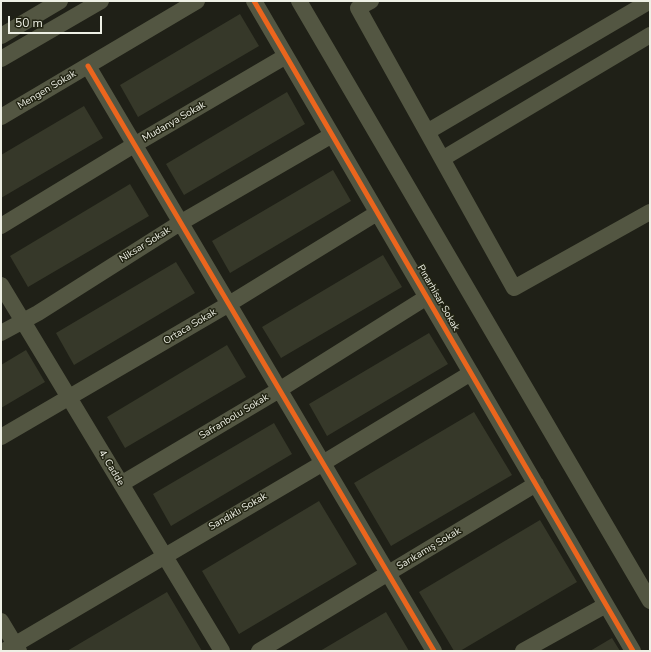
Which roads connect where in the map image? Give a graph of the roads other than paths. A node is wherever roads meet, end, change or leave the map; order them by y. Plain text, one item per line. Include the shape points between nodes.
1 (60, 1) edge
2 (101, 1) edge
3 (197, 1) edge
4 (254, 1) edge
5 (299, 1) edge
6 (372, 1) edge
7 (650, 1) edge
8 (650, 35) edge
9 (1, 36) edge
10 (286, 56) junction
11 (1, 59) edge
12 (88, 66) junction
13 (1, 118) edge
14 (427, 132) junction
15 (332, 135) junction
16 (134, 145) junction
17 (442, 159) junction
18 (650, 212) edge
19 (377, 213) junction
20 (180, 223) junction
21 (1, 226) edge
22 (1, 285) edge
23 (427, 297) junction
24 (228, 304) junction
25 (23, 321) junction
26 (1, 333) edge
27 (471, 373) junction
28 (279, 390) junction
29 (69, 397) junction
30 (1, 438) edge
31 (323, 463) junction
32 (121, 484) junction
33 (536, 484) junction
34 (165, 556) junction
35 (388, 574) junction
36 (650, 601) edge
37 (606, 605) junction
38 (1, 621) edge
39 (13, 649) edge
40 (222, 651) edge
41 (259, 651) edge
42 (434, 651) edge
43 (523, 651) edge
44 (633, 651) edge

1 - 9 street
2 - 11 street
3 - 12 street, Mengen Sokak
4 - 10 street, Pınarhisar Sokak
5 - 36 street
6 - 14 street via 358,8
7 - 14 street
8 - 17 street
10 - 15 street, Pınarhisar Sokak
10 - 16 street, Mudanya Sokak
12 - 13 street, Mengen Sokak
12 - 16 street
14 - 17 street
15 - 19 street, Pınarhisar Sokak
15 - 20 street, Niksar Sokak
16 - 20 street
16 - 21 street, Mudanya Sokak
17 - 18 street via 514,288
19 - 23 street, Pınarhisar Sokak
19 - 24 street, Ortaca Sokak
20 - 24 street
20 - 25 street, Niksar Sokak
22 - 25 street, 4. Cadde
23 - 27 street, Pınarhisar Sokak
23 - 28 street, Safranbolu Sokak
24 - 28 street
24 - 29 street, Ortaca Sokak
25 - 26 street, Niksar Sokak
25 - 29 street, 4. Cadde
27 - 31 street, Sandıklı Sokak
27 - 33 street, Pınarhisar Sokak
28 - 31 street
28 - 32 street, Safranbolu Sokak
29 - 30 street, Ortaca Sokak
29 - 32 street, 4. Cadde
31 - 34 street, Sandıklı Sokak
31 - 35 street
32 - 34 street, 4. Cadde
33 - 35 street, Sarıkamış Sokak
33 - 37 street, Pınarhisar Sokak
34 - 39 street, Sandıklı Sokak
34 - 40 street, 4. Cadde
35 - 41 street, Sarıkamış Sokak
35 - 42 street
37 - 43 street
37 - 44 street, Pınarhisar Sokak
38 - 39 street

